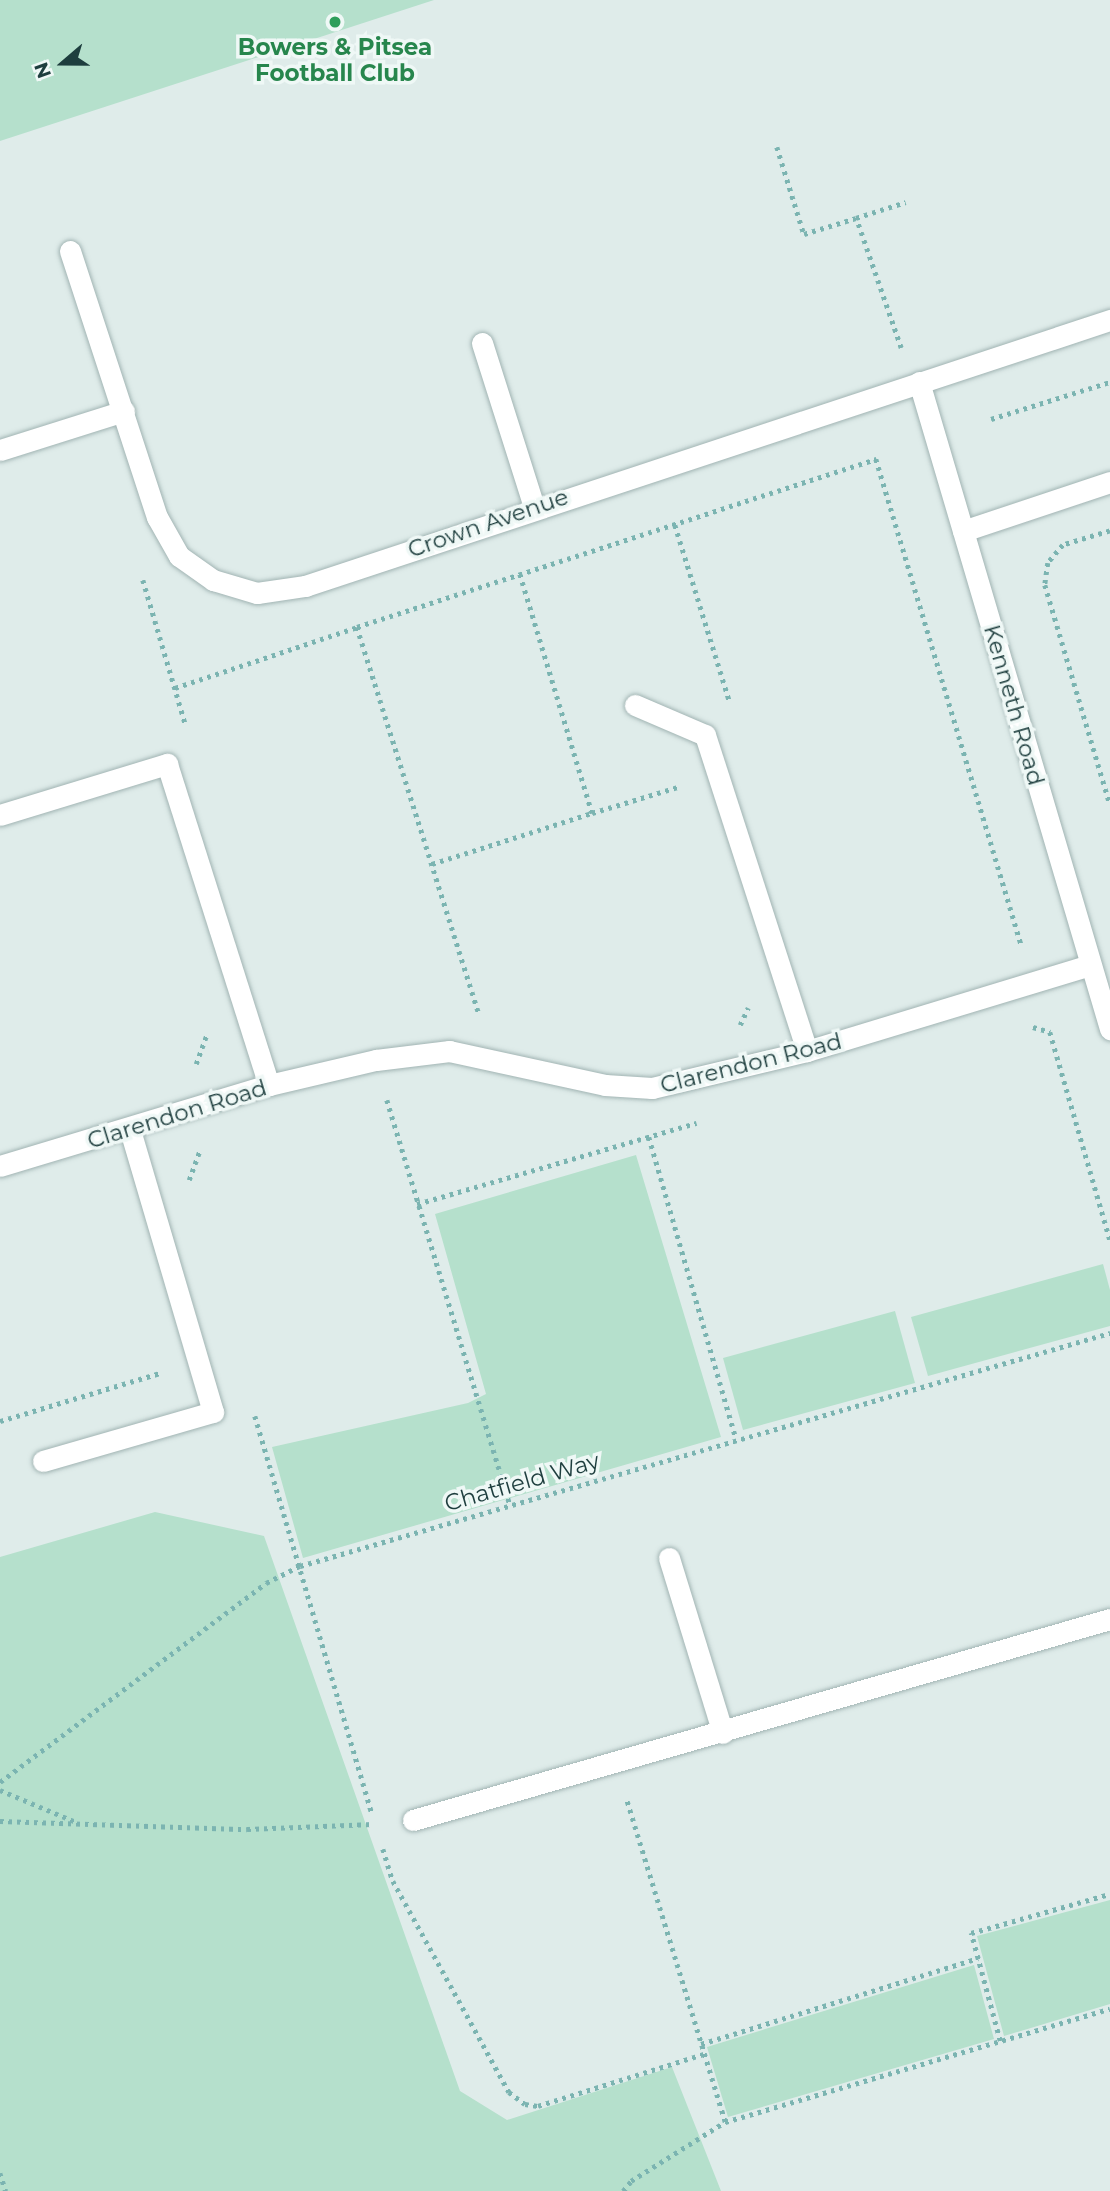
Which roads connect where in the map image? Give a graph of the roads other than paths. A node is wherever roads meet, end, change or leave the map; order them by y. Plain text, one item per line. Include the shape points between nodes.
1 (70, 250) dead end
2 (1110, 320) edge
3 (482, 343) dead end
4 (919, 382) junction
5 (124, 411) junction
6 (0, 450) edge
7 (1110, 482) edge
8 (534, 507) junction
9 (963, 531) junction
10 (635, 705) dead end
11 (0, 815) edge
12 (1090, 965) junction
13 (1110, 1029) edge
14 (807, 1051) junction
15 (269, 1085) junction
16 (130, 1130) junction
17 (0, 1166) edge
18 (43, 1461) dead end
19 (669, 1558) dead end
20 (1110, 1619) edge
21 (723, 1733) junction
22 (413, 1821) road end

1 - 5 street, Crown Avenue
2 - 4 street, Crown Avenue
3 - 8 street
4 - 8 street, Crown Avenue
4 - 9 street, Kenneth Road
5 - 6 street
5 - 8 street, Crown Avenue via 157,517 179,556 213,580 257,593 305,586
7 - 9 street
9 - 12 street, Kenneth Road
10 - 14 street via 705,735
11 - 15 street via 167,764
12 - 13 street, Kenneth Road
12 - 14 street, Clarendon Road
14 - 15 street, Clarendon Road via 652,1088 605,1085 449,1051 376,1060
15 - 16 street, Clarendon Road
16 - 17 street, Clarendon Road
16 - 18 street via 213,1412
19 - 21 street
20 - 21 street
21 - 22 street

